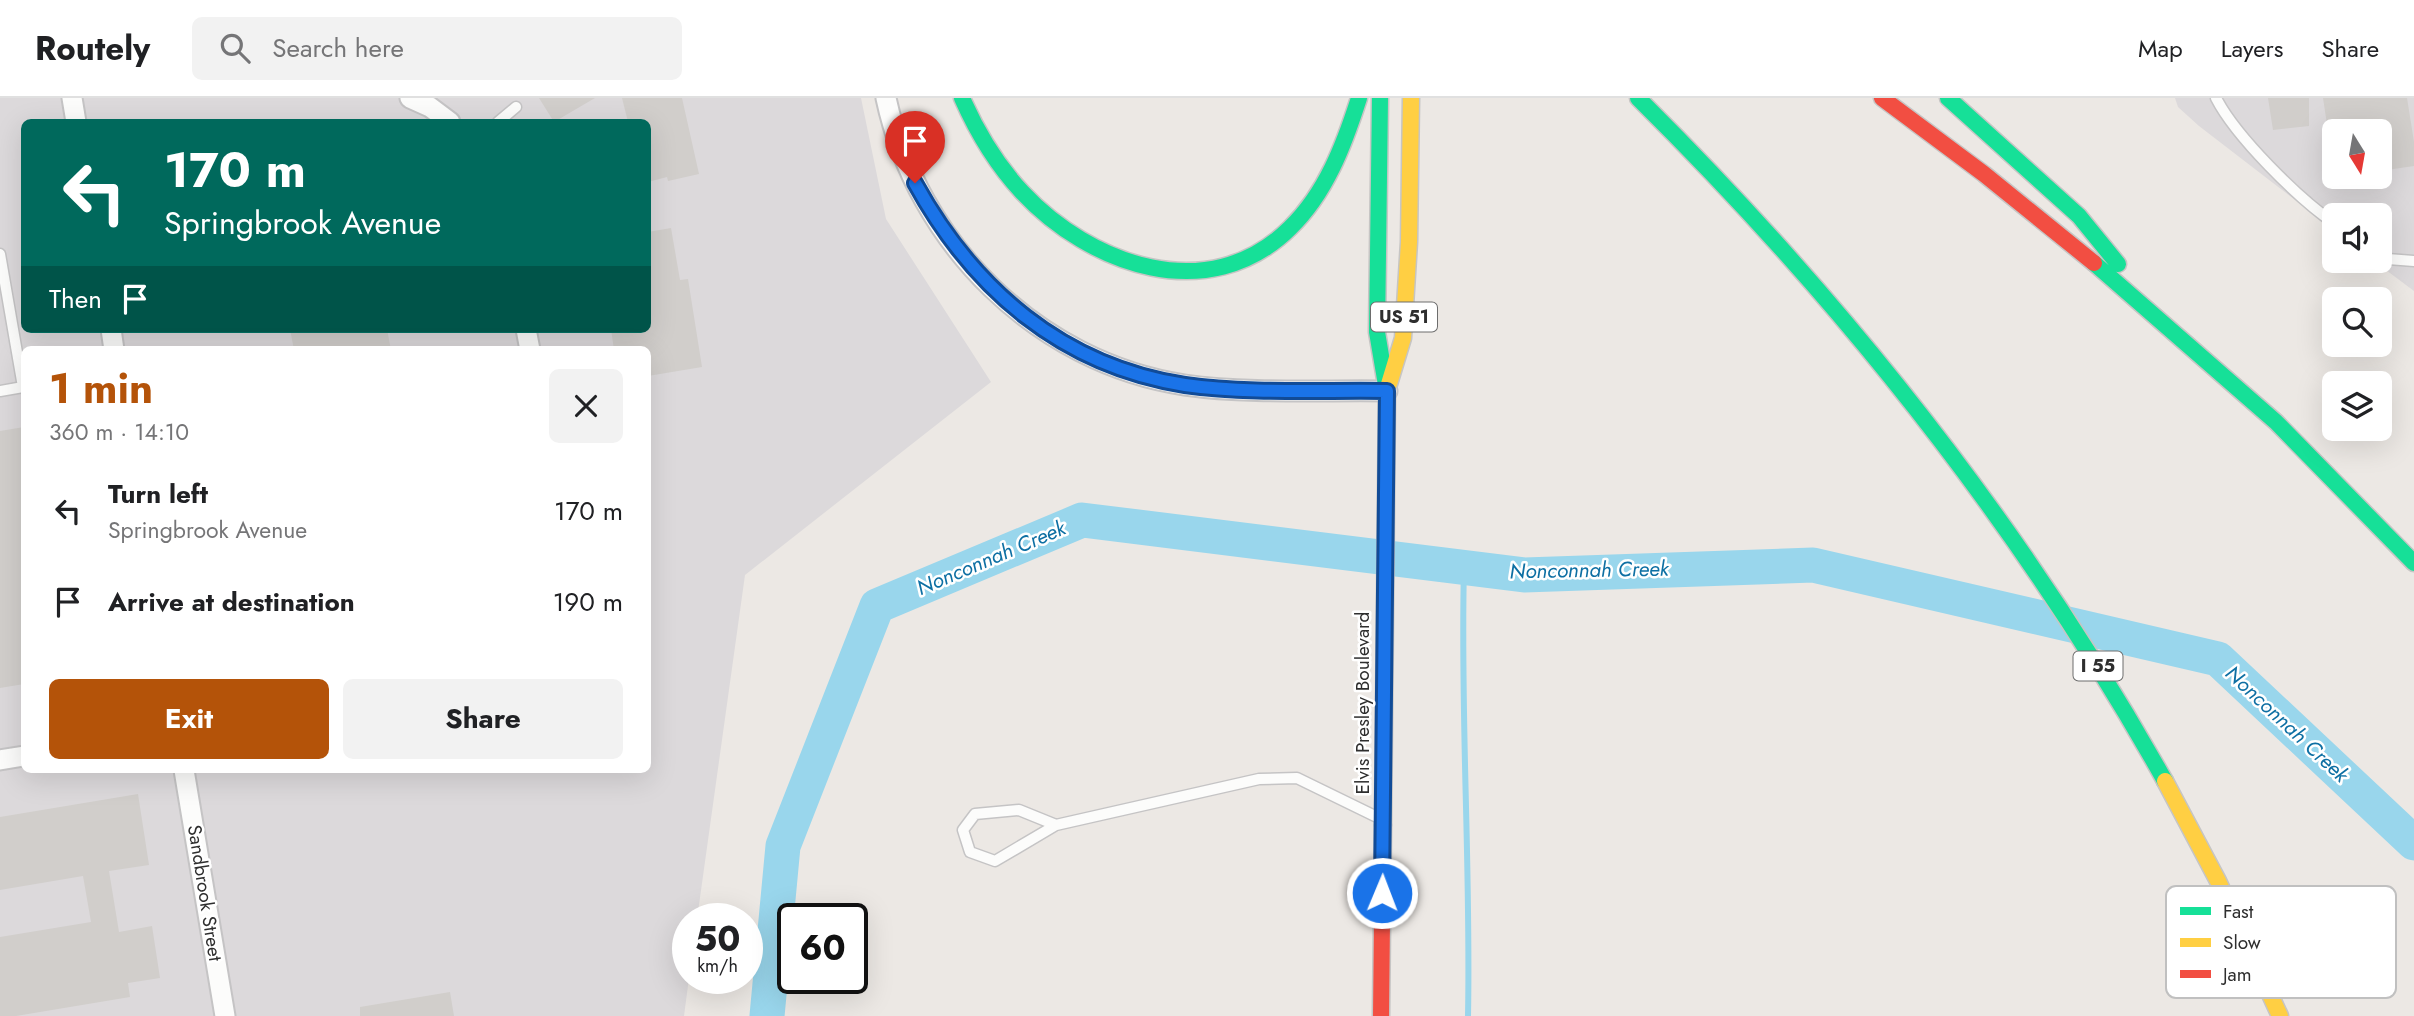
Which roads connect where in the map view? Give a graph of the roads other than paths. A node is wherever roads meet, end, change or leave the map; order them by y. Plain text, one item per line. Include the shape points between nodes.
1 (72, 98) edge
2 (410, 98) edge
3 (886, 98) edge
4 (962, 98) edge
5 (1359, 98) edge
6 (1380, 98) edge
7 (1411, 98) edge
8 (1638, 98) edge
9 (1882, 98) edge
10 (1948, 98) edge
11 (2216, 98) edge
12 (516, 107) dead end
13 (76, 119) edge
14 (446, 119) edge
15 (502, 119) edge
16 (2322, 214) edge
17 (0, 254) edge
18 (2392, 259) edge
19 (2414, 261) edge
20 (2163, 321) junction
21 (21, 375) edge
22 (21, 387) edge
23 (0, 391) edge
24 (1387, 391) junction
25 (2414, 563) edge
26 (21, 756) edge
27 (0, 760) edge
28 (184, 773) edge
29 (1382, 819) junction
30 (1056, 825) junction
31 (2221, 886) edge
32 (2272, 998) edge
33 (225, 1016) edge
34 (1381, 1016) edge
35 (2280, 1016) edge

1 - 13 street
2 - 14 street
3 - 24 street via 905,163 939,225 986,282 1055,337 1128,371 1186,385
4 - 5 main road via 993,156 1048,216 1112,254 1175,272 1240,260 1288,230 1324,183
6 - 24 main road, Elvis Presley Boulevard / US 51 via 1377,332
7 - 24 main road, Elvis Presley Boulevard / US 51 via 1403,338
8 - 31 main road, I 55 via 1805,275 1930,425 2059,604 2171,789
9 - 20 main road
10 - 20 main road via 2079,216
11 - 16 lane via 2271,166
12 - 15 lane
17 - 21 lane
18 - 19 lane
20 - 25 main road via 2278,424
22 - 23 lane
24 - 29 main road, Elvis Presley Boulevard / US 51
26 - 27 street
28 - 33 street, Sandbrook Street
29 - 30 lane via 1297,778 1285,778 1259,779
29 - 34 main road, Elvis Presley Boulevard / US 51
30 - 30 lane via 1019,810 975,814 963,830 970,852 995,860
32 - 35 main road, I 55

